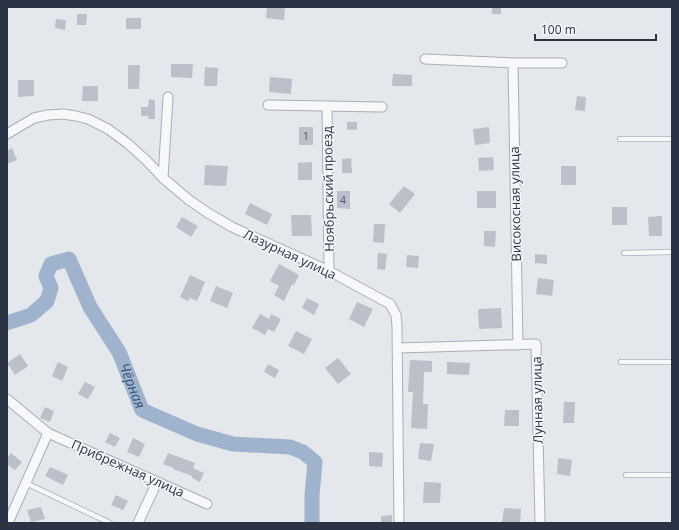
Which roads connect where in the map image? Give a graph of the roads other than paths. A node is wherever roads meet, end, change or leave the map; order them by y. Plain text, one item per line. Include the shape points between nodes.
1 (425, 59) dead end
2 (513, 63) junction
3 (562, 63) dead end
4 (168, 97) dead end
5 (268, 105) dead end
6 (327, 106) junction
7 (382, 108) dead end
8 (7, 134) edge
9 (672, 139) edge
10 (620, 140) dead end
11 (163, 178) junction
12 (672, 252) edge
13 (624, 253) dead end
14 (329, 271) junction
15 (518, 345) junction
16 (398, 348) junction
17 (621, 362) dead end
18 (672, 362) edge
19 (7, 399) edge
20 (48, 433) junction
21 (672, 474) edge
22 (626, 475) dead end
23 (157, 482) junction
24 (26, 484) junction
25 (207, 504) dead end
26 (8, 523) edge
27 (110, 523) edge
28 (138, 523) edge
29 (399, 523) edge
30 (540, 523) edge

1 - 2 street
2 - 3 street
2 - 15 street, Високосная улица
4 - 11 street
5 - 6 street
6 - 7 street
6 - 14 street, Ноябрьский проезд
8 - 11 street, Лазурная улица via 34,118 48,115 63,114 88,119 121,138
9 - 10 lane
11 - 14 street, Лазурная улица via 208,214
12 - 13 lane
14 - 16 street, Лазурная улица via 390,304 396,315
15 - 16 street, Лунная улица
15 - 30 street, Лунная улица via 536,344
16 - 29 street, Лазурная улица
17 - 18 lane
19 - 20 street, Прибрежная улица
20 - 23 street, Прибрежная улица
20 - 24 street
21 - 22 lane
23 - 25 street, Прибрежная улица
23 - 28 street
24 - 26 street
24 - 27 lane

